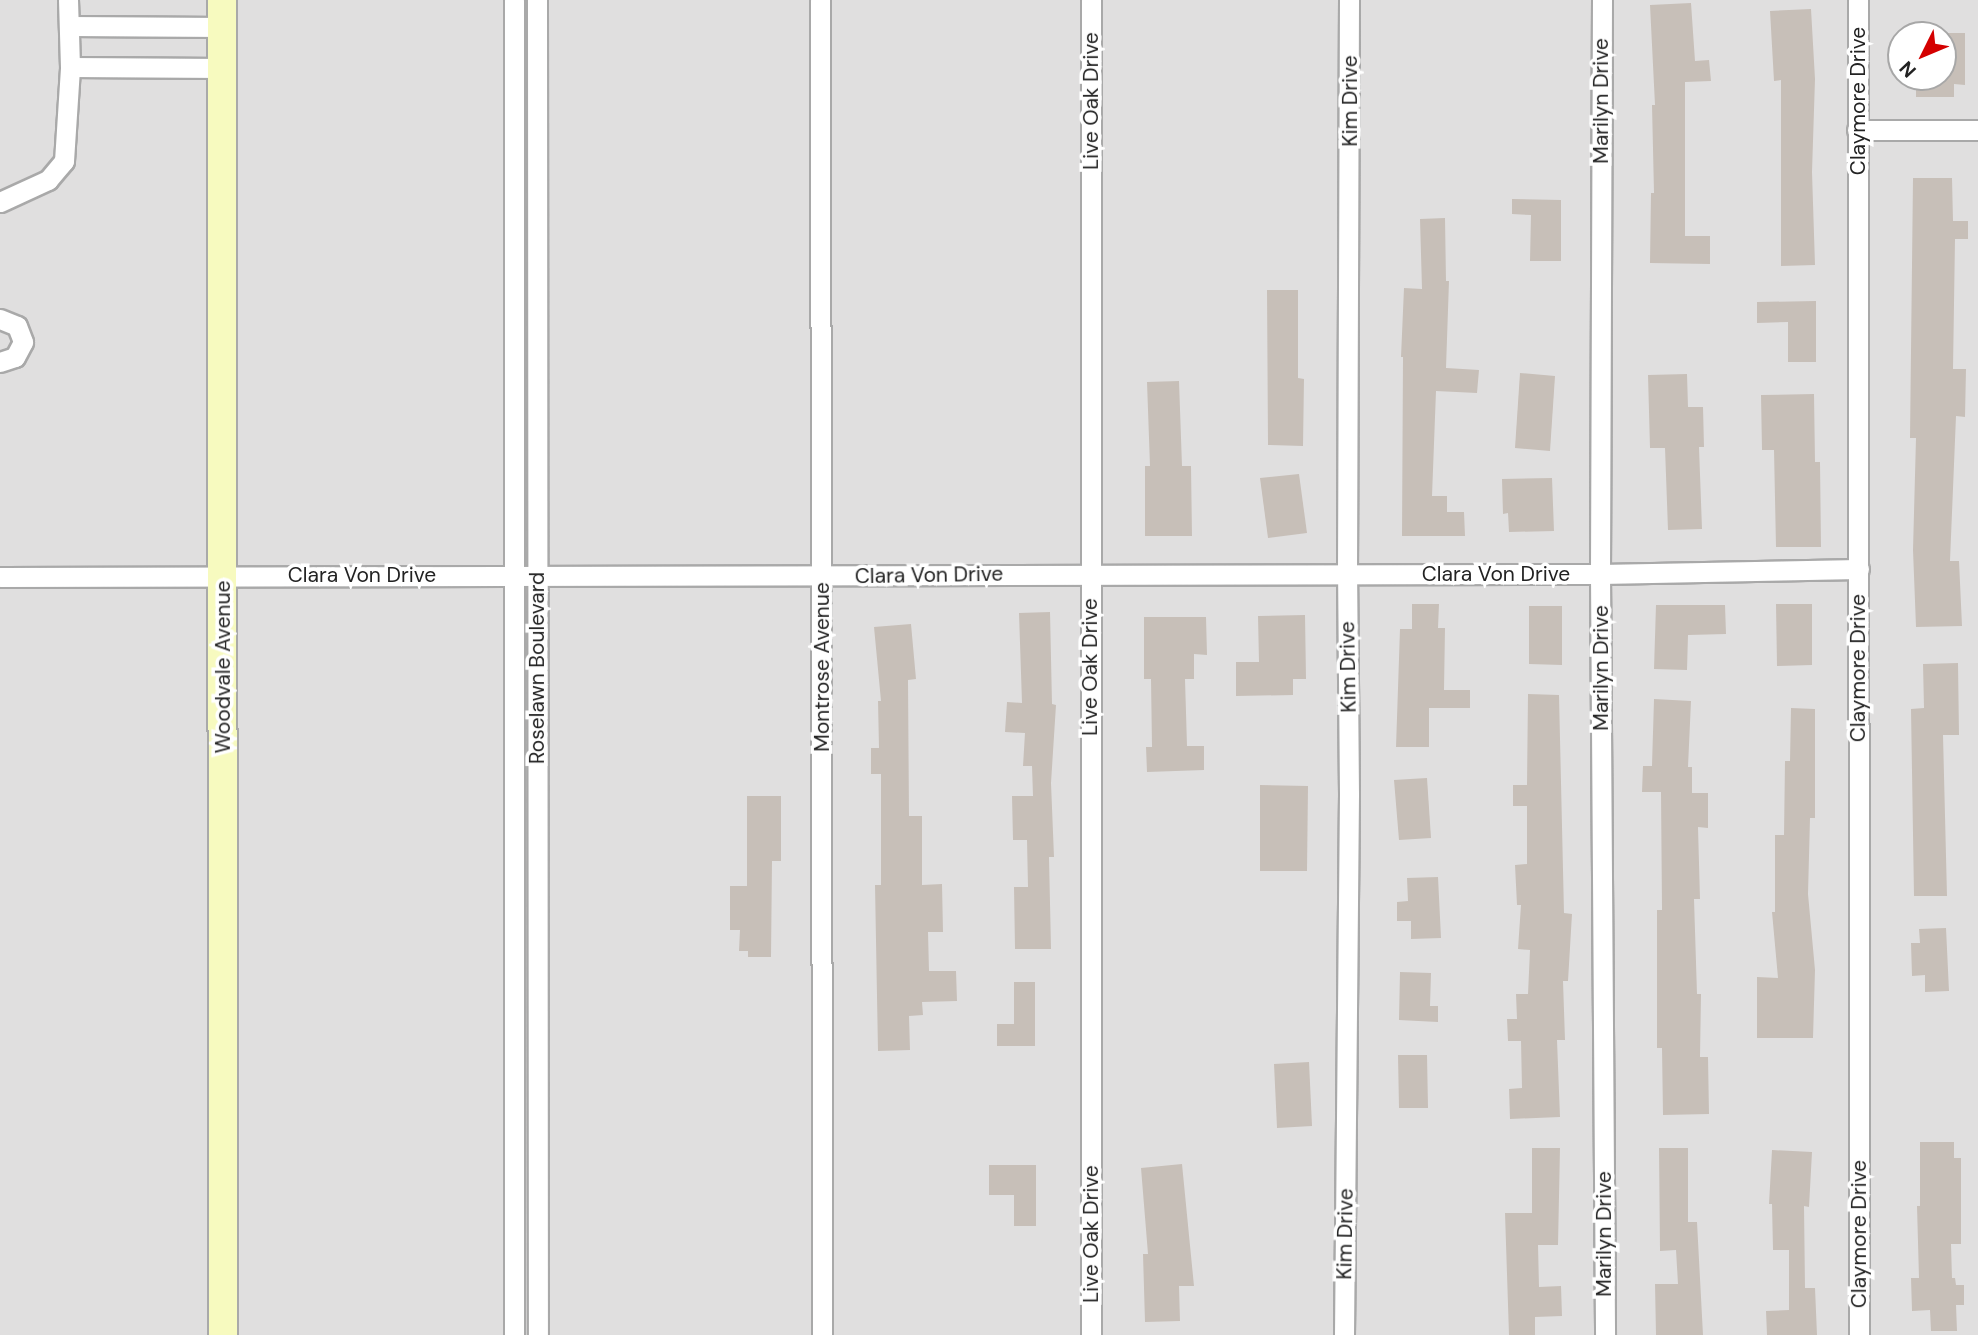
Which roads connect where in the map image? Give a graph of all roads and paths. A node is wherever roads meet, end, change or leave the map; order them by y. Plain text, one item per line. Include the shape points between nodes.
1 (68, 0) edge
2 (514, 0) edge
3 (537, 0) edge
4 (820, 0) edge
5 (1091, 0) edge
6 (1349, 0) edge
7 (1602, 0) edge
8 (1858, 0) edge
9 (223, 13) edge
10 (69, 26) junction
11 (70, 67) junction
12 (223, 68) junction
13 (514, 93) junction
14 (537, 93) junction
15 (1857, 130) junction
16 (1978, 130) edge
17 (0, 202) edge
18 (0, 319) edge
19 (514, 327) junction
20 (537, 327) junction
21 (0, 362) edge
22 (1859, 569) junction
23 (1090, 574) junction
24 (1600, 574) junction
25 (223, 575) junction
26 (1347, 575) junction
27 (514, 576) junction
28 (537, 576) junction
29 (822, 576) junction
30 (0, 577) edge
31 (514, 812) junction
32 (537, 812) junction
33 (514, 1010) junction
34 (538, 1010) junction
35 (514, 1218) junction
36 (538, 1218) junction
37 (223, 1335) edge
38 (514, 1335) edge
39 (538, 1335) edge
40 (822, 1335) edge
41 (1091, 1335) edge
42 (1345, 1335) edge
43 (1605, 1335) edge
44 (1859, 1335) edge

1 - 10 street
2 - 13 street, Roselawn Boulevard
3 - 14 street, Roselawn Boulevard
4 - 29 street, Montrose Avenue
5 - 23 street, Live Oak Drive
6 - 26 street, Kim Drive
7 - 24 street, Marilyn Drive
8 - 15 street, Claymore Drive
9 - 10 street
9 - 12 street, Woodvale Avenue
10 - 11 street
11 - 12 street
11 - 17 street via 64,161 48,180
12 - 25 street, Woodvale Avenue
13 - 14 street
13 - 19 street, Roselawn Boulevard
14 - 20 street, Roselawn Boulevard
15 - 16 street
15 - 22 street, Claymore Drive
18 - 21 street via 17,326 23,342 15,357
19 - 20 street
19 - 27 street, Roselawn Boulevard
20 - 28 street, Roselawn Boulevard
22 - 24 street, Clara Von Drive
22 - 44 street, Claymore Drive
23 - 26 street, Clara Von Drive
23 - 29 street, Clara Von Drive
23 - 41 street, Live Oak Drive
24 - 26 street, Clara Von Drive
24 - 43 street, Marilyn Drive
25 - 27 street, Clara Von Drive
25 - 30 street, Clara Von Drive
25 - 37 street, Woodvale Avenue
26 - 42 street, Kim Drive
27 - 28 street, Clara Von Drive
27 - 31 street, Roselawn Boulevard
28 - 29 street, Clara Von Drive
28 - 32 street, Roselawn Boulevard
29 - 40 street, Montrose Avenue
31 - 32 street
31 - 33 street, Roselawn Boulevard
32 - 34 street, Roselawn Boulevard
33 - 34 street
33 - 35 street, Roselawn Boulevard
34 - 36 street, Roselawn Boulevard
35 - 36 street
35 - 38 street, Roselawn Boulevard
36 - 39 street, Roselawn Boulevard

